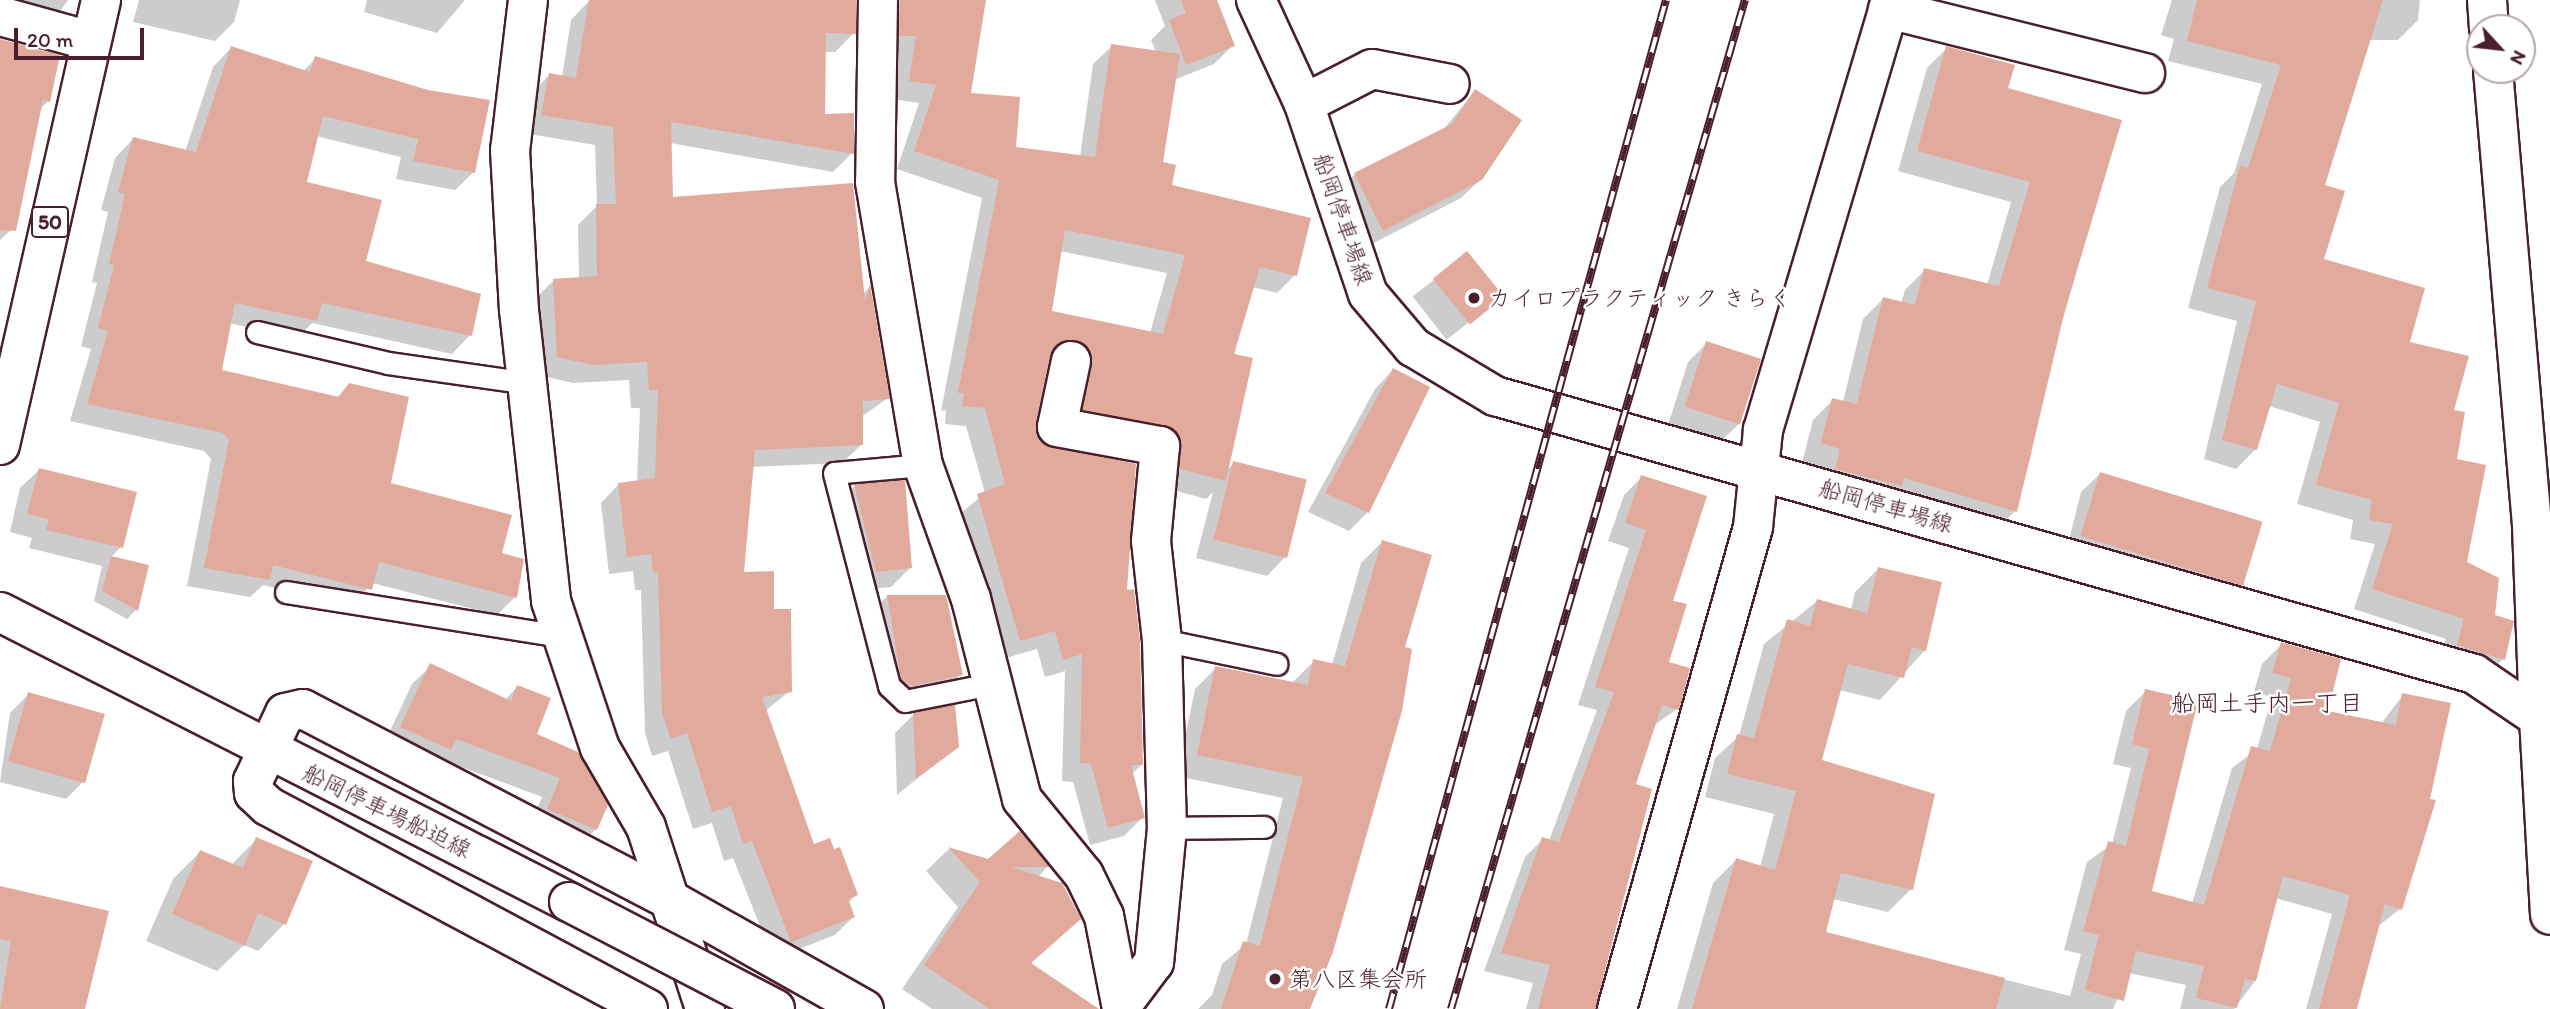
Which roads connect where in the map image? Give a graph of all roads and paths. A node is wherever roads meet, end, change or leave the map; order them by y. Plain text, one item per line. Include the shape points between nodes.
1 (101, 0) edge
2 (528, 0) edge
3 (878, 0) edge
4 (1256, 0) edge
5 (1890, 4) edge
6 (0, 16) edge
7 (91, 41) junction
8 (2145, 73) dead end
9 (1450, 84) dead end
10 (2494, 84) edge
11 (1304, 104) junction
12 (257, 332) dead end
13 (1071, 361) dead end
14 (528, 383) junction
15 (0, 445) edge
16 (923, 465) junction
17 (1760, 471) junction
18 (286, 592) dead end
19 (0, 612) edge
20 (561, 635) junction
21 (1163, 640) junction
22 (1277, 664) dead end
23 (991, 684) junction
24 (2539, 718) junction
25 (263, 750) junction
26 (1264, 827) dead end
27 (1167, 828) junction
28 (674, 902) junction
29 (2550, 915) edge
30 (1123, 1005) edge
31 (648, 1009) edge
32 (705, 1009) edge
33 (775, 1009) edge
34 (864, 1009) edge
35 (1616, 1009) edge

1 - 7 street, 50
2 - 14 street via 510,150
3 - 16 street via 875,182
4 - 11 street, 船岡停車場線
5 - 8 street
5 - 17 street via 1763,430
6 - 7 street
7 - 15 street, 50
9 - 11 street via 1372,69
10 - 24 street via 2532,526
11 - 17 street, 船岡停車場線 via 1368,294 1413,347 1494,396
12 - 14 lane via 388,363
13 - 21 street via 1057,427 1160,446 1151,541
14 - 20 street
16 - 23 street via 971,599
16 - 23 lane via 835,473 889,686 905,701
17 - 24 street, 船岡停車場線 via 2474,674
17 - 35 street via 1753,527
18 - 20 lane
19 - 25 street, 船岡停車場船迫線
20 - 28 street via 600,748 646,827
21 - 22 lane
21 - 27 street
23 - 30 street via 1022,799 1084,875 1099,906
24 - 29 street
25 - 28 street via 285,713 303,709
25 - 31 street via 254,793 268,806
25 - 33 street, 船岡停車場船迫線, bridge
26 - 27 lane
27 - 30 street via 1154,962
28 - 32 street
28 - 34 street

